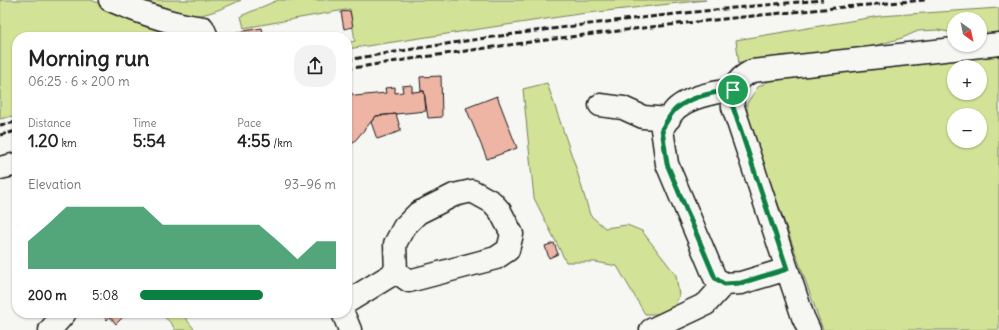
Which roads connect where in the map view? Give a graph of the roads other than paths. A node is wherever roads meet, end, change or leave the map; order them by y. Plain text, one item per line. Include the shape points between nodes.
1 (110, 0) edge
2 (205, 32) edge
3 (999, 44) edge
4 (733, 90) junction
5 (600, 106) dead end
6 (669, 119) junction
7 (787, 269) junction
8 (396, 272) junction
9 (724, 284) junction
10 (352, 299) edge
11 (61, 318) edge
12 (345, 318) edge
13 (50, 330) edge
14 (350, 330) edge
15 (651, 330) edge
16 (809, 330) edge

1 - 2 street via 152,17 203,28
3 - 4 street via 752,71 743,75
4 - 6 street via 697,97 676,108
4 - 7 street via 733,107
5 - 6 street via 623,108 643,117
6 - 9 street via 662,129 667,164 715,278
7 - 9 street via 741,283
7 - 16 street
8 - 8 street via 409,281 496,258 508,250 512,234 500,211 492,202 472,191 454,195 418,213 404,227 395,244
8 - 10 street
9 - 15 street via 706,304
11 - 13 street
12 - 14 street

